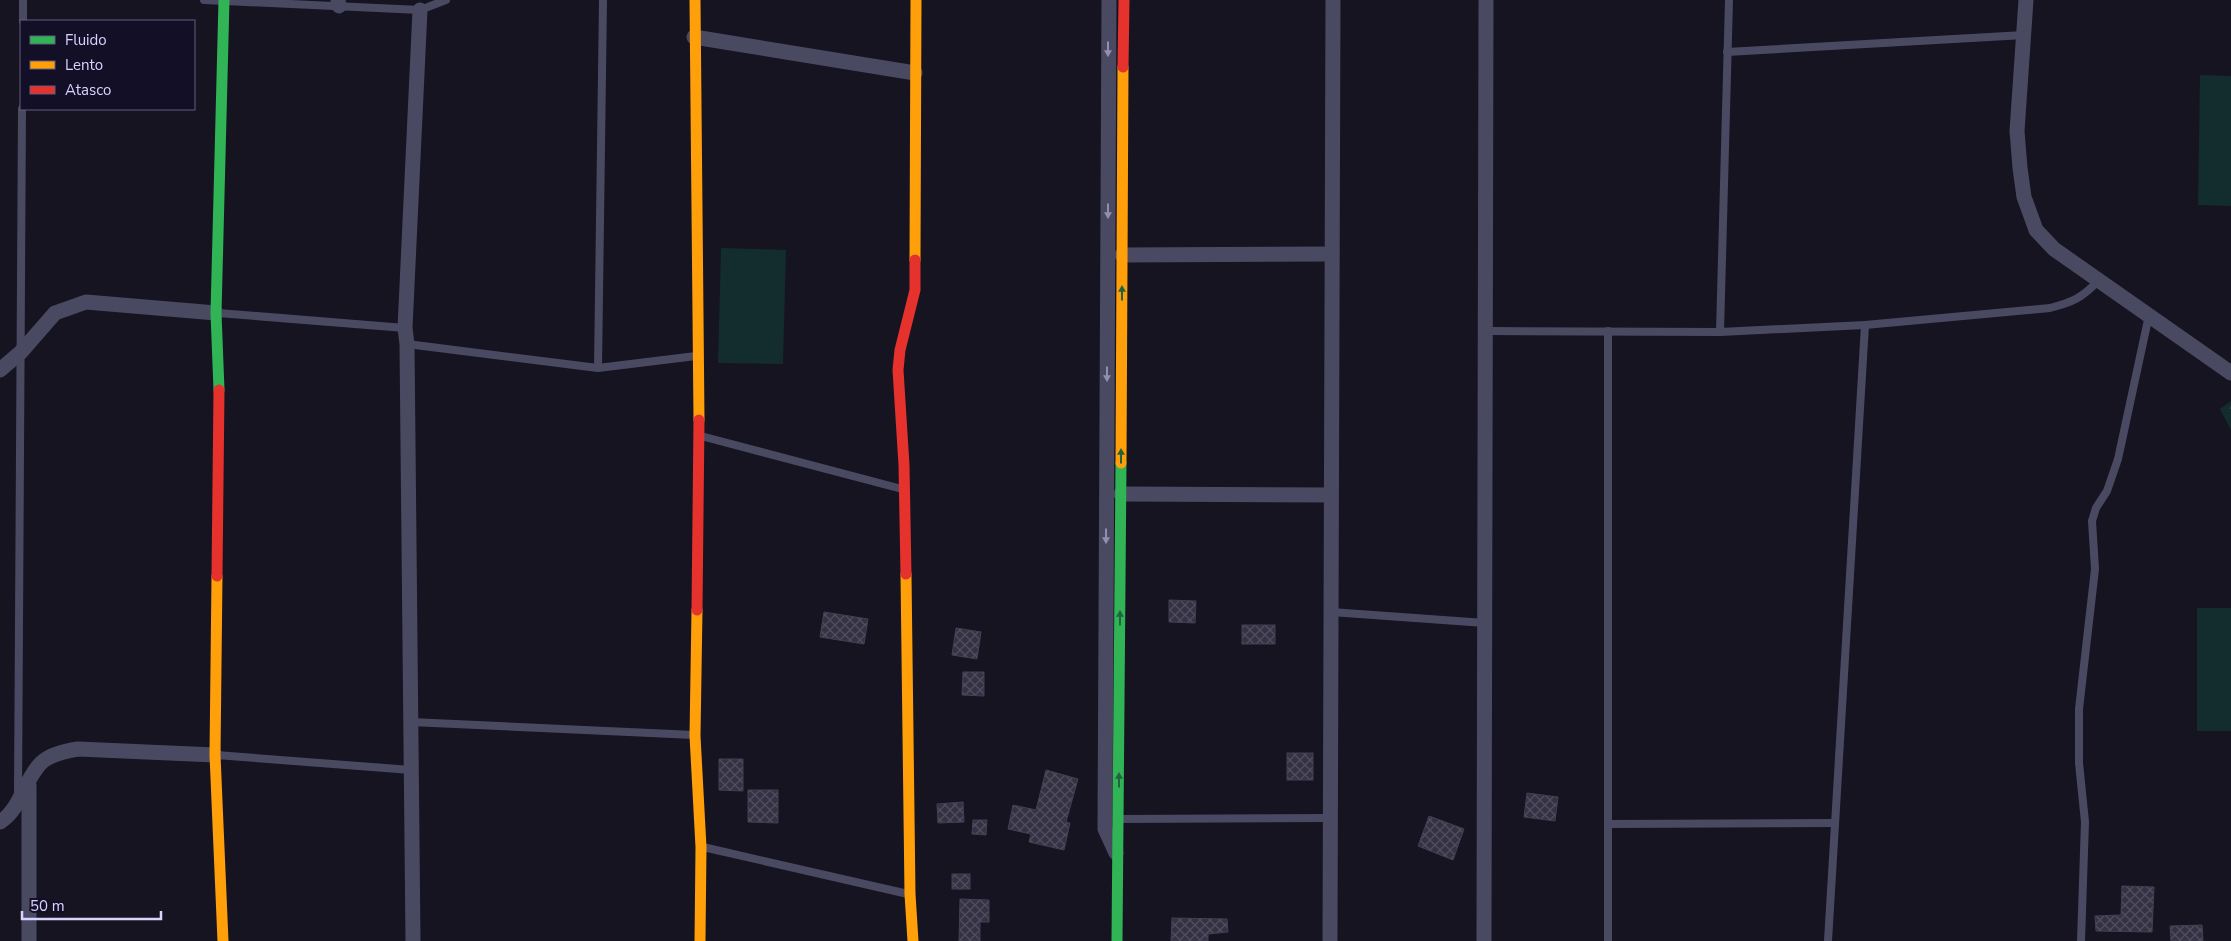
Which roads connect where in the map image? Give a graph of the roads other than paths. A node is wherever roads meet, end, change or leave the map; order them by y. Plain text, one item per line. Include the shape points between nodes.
1 (23, 0) edge
2 (204, 0) edge
3 (446, 0) edge
4 (603, 0) edge
5 (695, 0) edge
6 (916, 0) edge
7 (921, 0) edge
8 (1109, 0) edge
9 (1124, 0) edge
10 (1333, 0) edge
11 (1486, 0) edge
12 (1728, 0) edge
13 (2026, 0) edge
14 (224, 1) edge
15 (339, 3) edge
16 (420, 10) junction
17 (916, 15) junction
18 (23, 20) edge
19 (2024, 35) junction
20 (694, 37) junction
21 (1727, 52) junction
22 (915, 73) junction
23 (22, 110) edge
24 (1122, 254) junction
25 (1332, 254) junction
26 (2099, 280) junction
27 (216, 313) junction
28 (2149, 315) junction
29 (1865, 325) junction
30 (405, 328) junction
31 (1486, 331) junction
32 (1608, 331) junction
33 (1720, 332) junction
34 (407, 344) junction
35 (21, 352) junction
36 (698, 356) junction
37 (598, 368) junction
38 (0, 370) edge
39 (2231, 373) edge
40 (699, 435) junction
41 (904, 490) junction
42 (1121, 494) junction
43 (1331, 495) junction
44 (1331, 612) junction
45 (1485, 623) junction
46 (411, 722) junction
47 (695, 736) junction
48 (215, 755) junction
49 (411, 770) junction
50 (29, 781) junction
51 (18, 803) junction
52 (1330, 818) junction
53 (1119, 819) junction
54 (0, 822) edge
55 (1835, 822) junction
56 (1608, 824) junction
57 (701, 847) junction
58 (1118, 856) junction
59 (910, 894) junction
60 (29, 941) edge
61 (224, 941) edge
62 (413, 941) edge
63 (700, 941) edge
64 (913, 941) edge
65 (1117, 941) edge
66 (1330, 941) edge
67 (1484, 941) edge
68 (1608, 941) edge
69 (1828, 941) edge
70 (2081, 941) edge

1 - 18 lane
2 - 14 lane
3 - 16 lane
4 - 37 lane
5 - 20 street
6 - 17 street
7 - 17 street
8 -> 58 street via 1105,829
9 - 24 street
10 - 25 street
11 - 31 street
12 - 21 lane
13 - 19 street
14 - 15 lane
14 - 27 street
15 - 16 lane
16 - 30 street
17 - 22 street
19 - 21 lane
19 - 26 street via 2017,131 2024,197 2036,230 2054,249
20 - 22 street
20 - 36 street
21 - 33 lane
22 - 41 street via 915,290 898,370
23 - 35 lane
24 - 25 street
42 -> 24 street
25 - 43 street
26 - 28 street
26 - 29 lane via 2074,302 2050,308
27 - 30 lane
27 - 35 street via 86,302 55,313
27 - 48 street via 219,396
28 - 39 street
28 - 70 lane via 2118,460 2092,521 2095,569 2079,710 2079,763 2085,822
29 - 33 lane
29 - 55 lane
30 - 34 street
31 - 32 lane
31 - 45 street
32 - 33 lane
32 - 56 lane
34 - 37 lane
34 - 46 street
35 - 38 street
35 - 51 lane
36 - 37 lane
36 - 40 street
40 - 41 lane
40 - 47 street
41 - 59 street
42 - 43 street
53 -> 42 street
43 - 44 street
44 - 45 lane
44 - 52 street
45 - 67 street
46 - 47 lane
46 - 49 street
47 - 57 street
48 - 49 lane
48 - 50 street via 78,748 58,753 41,763
48 - 61 street
49 - 62 street
50 - 51 street
50 - 60 street
51 - 54 street
52 - 53 lane
52 - 66 street
53 - 58 street
55 - 56 lane
55 - 69 lane
56 - 68 lane
57 - 59 lane
57 - 63 street
58 - 65 street
59 - 64 street

